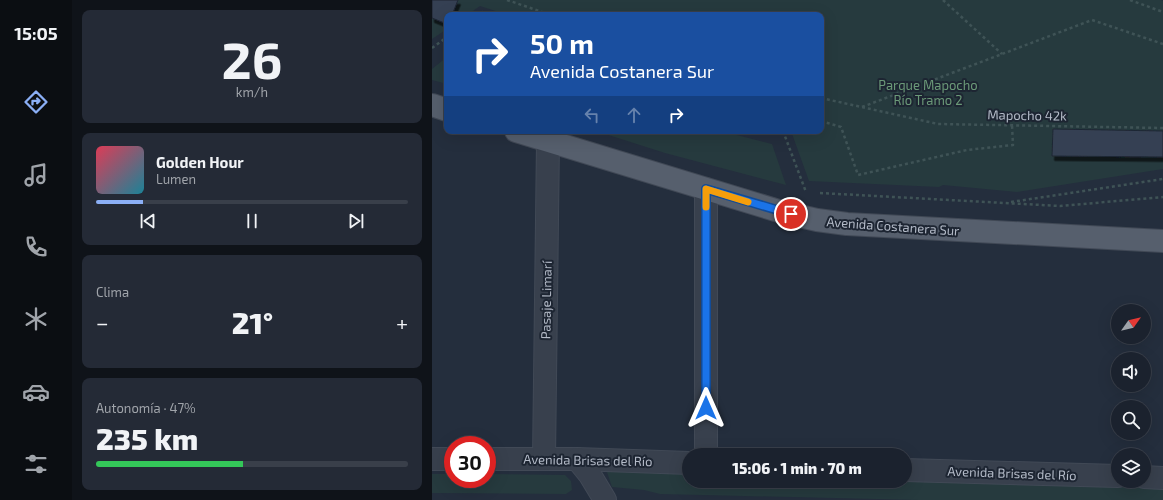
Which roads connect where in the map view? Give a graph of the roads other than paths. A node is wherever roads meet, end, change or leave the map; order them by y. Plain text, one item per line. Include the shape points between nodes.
1 (432, 105) edge
2 (444, 109) edge
3 (526, 134) edge
4 (548, 141) junction
5 (706, 189) junction
6 (1163, 241) edge
7 (706, 448) edge
8 (432, 459) edge
9 (444, 459) edge
10 (496, 459) edge
11 (544, 459) junction
12 (577, 459) junction
13 (682, 463) edge
14 (912, 470) edge
15 (1111, 476) edge
16 (1151, 477) edge
17 (1163, 478) edge
18 (605, 500) edge

1 - 2 main road
3 - 4 main road, Avenida Costanera Sur
4 - 5 main road, Avenida Costanera Sur
4 - 11 street, Pasaje Limarí
5 - 6 main road, Avenida Costanera Sur via 794,215 833,223
5 - 7 street
8 - 9 street
10 - 11 street, Avenida Brisas del Río
11 - 12 street, Avenida Brisas del Río
12 - 13 street, Avenida Brisas del Río
12 - 18 street
14 - 15 street, Avenida Brisas del Río
16 - 17 street

